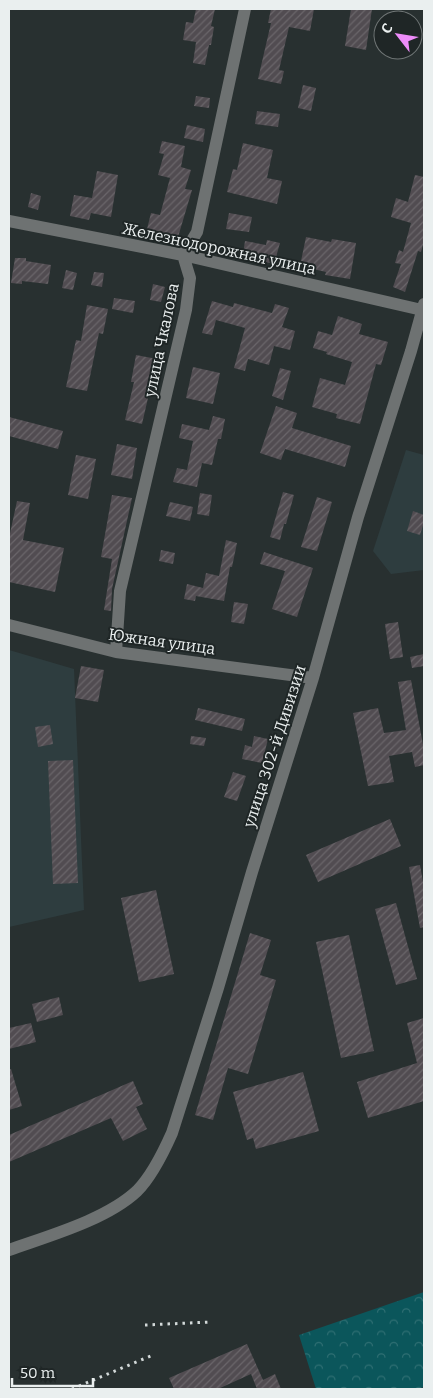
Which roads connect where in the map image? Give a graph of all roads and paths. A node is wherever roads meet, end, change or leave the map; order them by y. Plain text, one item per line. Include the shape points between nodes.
1 (245, 9) edge
2 (9, 221) edge
3 (183, 255) junction
4 (423, 307) edge
5 (9, 625) edge
6 (116, 652) junction
7 (313, 678) junction
8 (9, 1250) edge

1 - 3 street via 197,232
2 - 3 street, Железнодорожная улица
3 - 4 street, Железнодорожная улица
3 - 6 street, улица Чкалова via 190,278 186,310 120,591
4 - 7 street, улица 302-й Дивизии via 358,517
5 - 6 street, Южная улица
6 - 7 street, Южная улица
7 - 8 street, улица 302-й Дивизии via 172,1133 155,1167 137,1191 116,1207 94,1219

